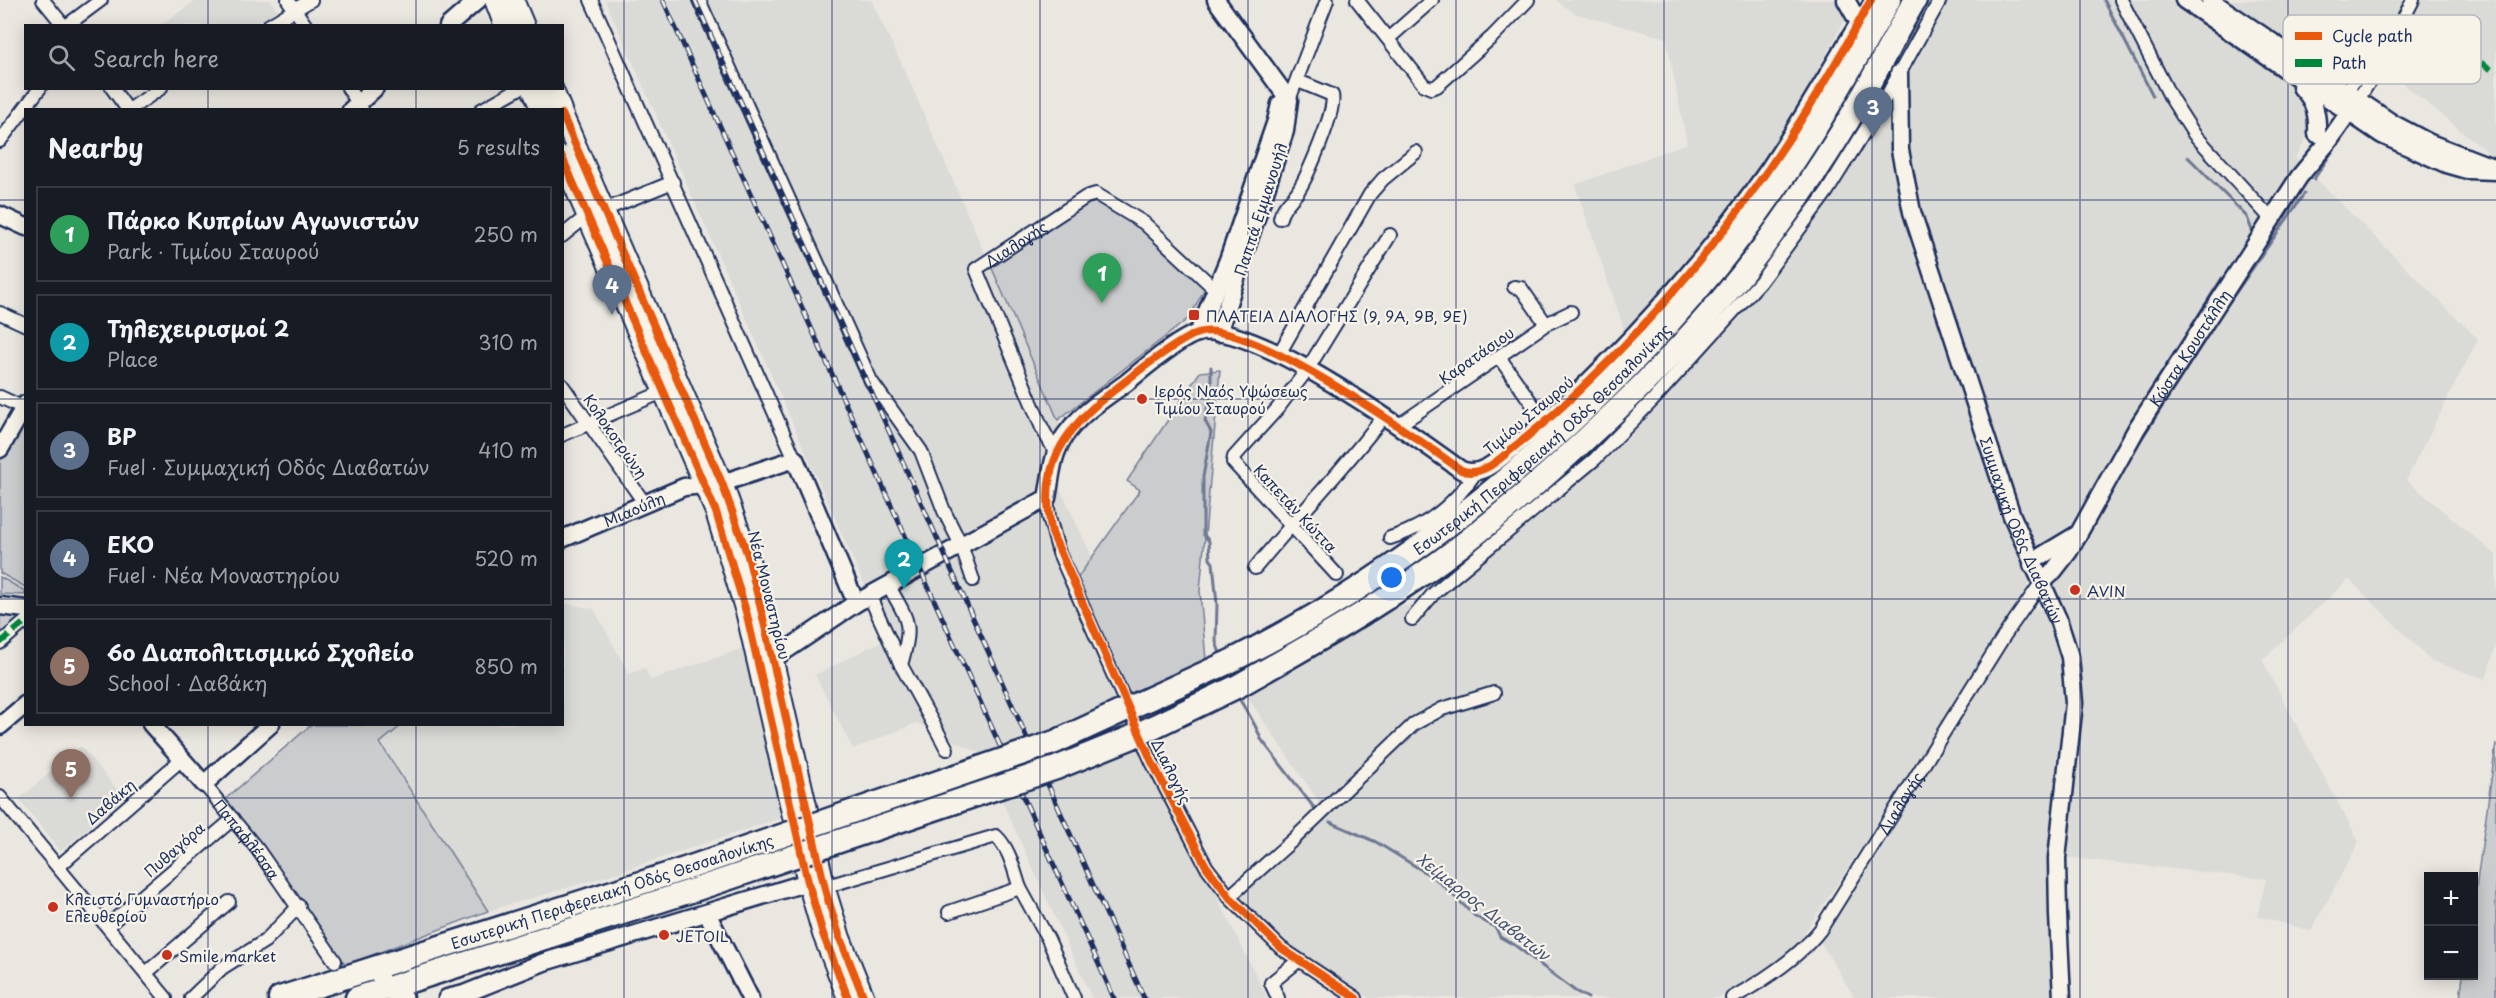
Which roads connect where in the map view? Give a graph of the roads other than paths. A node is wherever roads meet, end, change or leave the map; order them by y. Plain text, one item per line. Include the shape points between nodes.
1 (43, 0) edge
2 (101, 0) edge
3 (311, 0) edge
4 (478, 0) edge
5 (495, 0) edge
6 (513, 0) edge
7 (591, 0) edge
8 (699, 0) edge
9 (1216, 0) edge
10 (1327, 0) edge
11 (1432, 0) edge
12 (1528, 0) edge
13 (1846, 0) edge
14 (1871, 0) edge
15 (1889, 0) edge
16 (1915, 0) edge
17 (1940, 0) edge
18 (2121, 0) edge
19 (2184, 0) edge
20 (2210, 0) edge
21 (2413, 0) edge
22 (1362, 2) edge
23 (292, 5) edge
24 (2405, 15) edge
25 (1859, 22) junction
26 (63, 24) edge
27 (68, 24) edge
28 (270, 24) edge
29 (305, 24) edge
30 (450, 24) edge
31 (504, 24) edge
32 (523, 24) edge
33 (1389, 38) junction
34 (2283, 55) edge
35 (2277, 63) junction
36 (2283, 66) edge
37 (2283, 69) edge
38 (1899, 73) junction
39 (1298, 81) junction
40 (2297, 84) edge
41 (2314, 84) edge
42 (2322, 84) edge
43 (2356, 84) edge
44 (1279, 85) junction
45 (38, 90) edge
46 (113, 90) edge
47 (158, 90) edge
48 (349, 90) edge
49 (373, 90) edge
50 (516, 90) edge
51 (533, 90) edge
52 (553, 90) edge
53 (1289, 100) junction
54 (2347, 103) junction
55 (357, 107) edge
56 (25, 108) edge
57 (127, 108) edge
58 (131, 108) edge
59 (485, 108) edge
60 (541, 108) edge
61 (560, 108) edge
62 (24, 109) edge
63 (564, 120) edge
64 (2317, 134) junction
65 (0, 141) edge
66 (1416, 152) dead end
67 (564, 161) edge
68 (2307, 165) junction
69 (2496, 170) edge
70 (673, 182) junction
71 (596, 212) junction
72 (0, 215) edge
73 (1280, 218) dead end
74 (2272, 220) junction
75 (24, 223) edge
76 (564, 235) edge
77 (1390, 235) dead end
78 (1514, 287) dead end
79 (1216, 290) junction
80 (1571, 312) dead end
81 (0, 313) edge
82 (24, 324) edge
83 (1546, 324) junction
84 (1198, 333) junction
85 (1218, 333) junction
86 (1279, 354) junction
87 (1499, 357) junction
88 (1307, 370) junction
89 (564, 388) edge
90 (665, 391) junction
91 (0, 397) edge
92 (24, 407) edge
93 (24, 409) edge
94 (1384, 416) junction
95 (1545, 422) junction
96 (590, 423) junction
97 (1399, 425) junction
98 (564, 434) edge
99 (0, 449) edge
100 (1056, 453) junction
101 (795, 459) junction
102 (1476, 472) junction
103 (714, 484) junction
104 (1047, 498) junction
105 (645, 504) junction
106 (1292, 524) junction
107 (2078, 534) junction
108 (564, 537) edge
109 (1390, 538) dead end
110 (961, 545) junction
111 (2032, 565) junction
112 (1255, 568) dead end
113 (1337, 575) dead end
114 (973, 580) dead end
115 (2041, 583) junction
116 (888, 585) junction
117 (863, 599) junction
118 (0, 606) edge
119 (24, 609) edge
120 (1412, 619) dead end
121 (24, 623) edge
122 (0, 643) edge
123 (773, 659) junction
124 (901, 665) junction
125 (1494, 693) dead end
126 (24, 706) edge
127 (0, 726) edge
128 (153, 726) edge
129 (269, 726) edge
130 (947, 750) dead end
131 (182, 759) junction
132 (204, 784) junction
133 (0, 797) edge
134 (233, 819) junction
135 (58, 867) junction
136 (816, 884) junction
137 (1020, 888) junction
138 (1229, 897) junction
139 (229, 902) dead end
140 (298, 906) junction
141 (950, 912) dead end
142 (707, 913) junction
143 (107, 927) junction
144 (335, 961) dead end
145 (1298, 961) junction
146 (376, 969) junction
147 (146, 973) junction
148 (423, 988) edge
149 (395, 994) edge
150 (166, 998) edge
151 (192, 998) edge
152 (280, 998) edge
153 (357, 998) edge
154 (447, 998) edge
155 (750, 998) edge
156 (848, 998) edge
157 (864, 998) edge
158 (1074, 998) edge
159 (1278, 998) edge
160 (1356, 998) edge
161 (1732, 998) edge
162 (2062, 998) edge

1 - 26 street
2 - 27 street
3 - 23 street
4 - 30 street
5 - 31 main road
6 - 32 main road
7 - 70 street
8 - 110 street via 861,359 888,406 921,451
9 - 44 street
10 - 39 street
11 - 33 street
12 - 33 street via 1492,38 1431,88
13 - 25 street
14 - 25 street
15 - 146 highway, Εσωτερική Περιφερειακή Οδός Θεσσαλονίκης, bridge via 1785,176 1698,289 1638,356 1557,435 1457,518 1362,586 1259,647 1056,742
16 - 148 highway, Εσωτερική Περιφερειακή Οδός Θεσσαλονίκης, bridge via 1859,103 1812,177 1713,309 1653,375 1539,482 1403,587 1238,686 1130,738 1056,768 694,890
17 - 38 street
18 - 74 street via 2170,98 2194,134
19 - 35 street
20 - 34 street
21 - 24 street, Κώστα Κρυστάλλη
22 - 33 street
23 - 28 street
23 - 29 street
25 - 95 street, Τιμίου Σταυρού via 1770,168 1706,254 1653,317
35 - 36 street
35 - 37 street
38 - 111 street, Συμμαχική Οδός Διαβατών via 1900,150 1912,212 2012,516
38 - 120 street via 1826,193 1760,282 1595,459 1434,593
39 - 53 street
39 - 73 street via 1332,95 1334,103 1301,186
40 - 64 street via 2312,99 2318,119
41 - 54 street
42 - 54 street
43 - 54 street, Κώστα Κρυστάλλη
44 - 53 street
44 - 79 street, Παππά Εμμανουήλ via 1276,121
45 - 56 street
46 - 57 street
47 - 58 street
48 - 55 street
49 - 55 street
50 - 59 street
51 - 60 main road
52 - 61 main road
53 - 85 street, Παππά Εμμανουήλ via 1285,131
54 - 64 street, Κώστα Κρυστάλλη
54 - 68 street, Κώστα Κρυστάλλη via 2329,141
54 - 69 street via 2382,135 2425,156 2467,170
62 - 65 street
63 - 71 main road, Νέα Μοναστηρίου
64 - 68 street, Κώστα Κρυστάλλη
66 - 86 street via 1370,194
67 - 71 main road, Νέα Μοναστηρίου
68 - 74 street, Κώστα Κρυστάλλη
70 - 71 street
70 - 101 street
71 - 76 street
71 - 90 main road, Νέα Μοναστηρίου
71 - 103 main road, Νέα Μοναστηρίου
72 - 75 street
74 - 107 street, Κώστα Κρυστάλλη via 2137,428
77 - 88 street
78 - 83 street via 1521,288
79 - 84 street, Παππά Εμμανουήλ
79 - 100 street, Διαλογής via 1144,223 1096,194 976,269
80 - 83 street, Καρατάσιου
81 - 82 street
83 - 87 street, Καρατάσιου
84 - 85 street, Τιμίου Σταυρού
84 - 100 street via 1096,405 1070,430
85 - 86 street, Τιμίου Σταυρού
86 - 88 street, Τιμίου Σταυρού
87 - 95 street
87 - 97 street, Καρατάσιου
88 - 94 street, Τιμίου Σταυρού
88 - 106 street, Καπετάν Κώττα via 1233,462
89 - 96 street, Κολοκοτρώνη
90 - 96 street
90 - 103 main road, Νέα Μοναστηρίου
91 - 92 street
93 - 99 street
94 - 97 street, Τιμίου Σταυρού
94 - 106 street via 1355,455
95 - 102 street, Τιμίου Σταυρού
96 - 98 street
96 - 105 street, Κολοκοτρώνη
97 - 102 street, Τιμίου Σταυρού via 1461,470
100 - 104 street
101 - 103 street, Μιαούλη
101 - 117 street
102 - 109 street via 1462,493 1425,524
103 - 105 street, Μιαούλη via 686,486
103 - 123 main road, Νέα Μοναστηρίου via 748,556
103 - 136 main road, Νέα Μοναστηρίου
104 - 110 street
104 - 138 street, Διαλογής via 1059,553 1148,752 1195,848
105 - 108 street, Μιαούλη
106 - 112 street
106 - 113 street, Καπετάν Κώττα
107 - 111 street, Κώστα Κρυστάλλη
107 - 115 street, Κώστα Κρυστάλλη via 2069,551
110 - 114 street
110 - 116 street
111 - 115 street, Συμμαχική Οδός Διαβατών
115 - 161 street, Διαλογής via 1820,930 1786,962
115 - 162 street, Συμμαχική Οδός Διαβατών via 2068,647 2074,684 2057,858
116 - 117 street
116 - 124 street via 908,627
117 - 123 street
117 - 124 street
118 - 119 street
121 - 122 street
123 - 136 main road, Νέα Μοναστηρίου
124 - 130 street
125 - 138 street via 1442,709 1414,724
126 - 127 street
128 - 131 street, Παπαφλέσσα
129 - 132 street
131 - 132 street, Παπαφλέσσα
131 - 135 street, Δαβάκη
132 - 134 street, Παπαφλέσσα
133 - 135 street
134 - 140 street, Παπαφλέσσα
134 - 143 street, Πυθαγόρα
135 - 143 street
136 - 137 street via 996,836 1002,841
136 - 142 street
136 - 156 main road, Νέα Μοναστηρίου via 823,934
136 - 157 main road, Νέα Μοναστηρίου
137 - 141 street
137 - 158 street
138 - 145 street, Διαλογής
139 - 147 street
140 - 144 street, Παπαφλέσσα
140 - 151 street via 265,941 222,968
142 - 154 street via 544,962
142 - 155 street
143 - 147 street
145 - 159 street via 1271,983
145 - 160 street, Διαλογής
146 - 149 street
146 - 152 highway, Εσωτερική Περιφερειακή Οδός Θεσσαλονίκης
147 - 150 street
148 - 149 highway, Εσωτερική Περιφερειακή Οδός Θεσσαλονίκης
149 - 153 highway, Εσωτερική Περιφερειακή Οδός Θεσσαλονίκης

